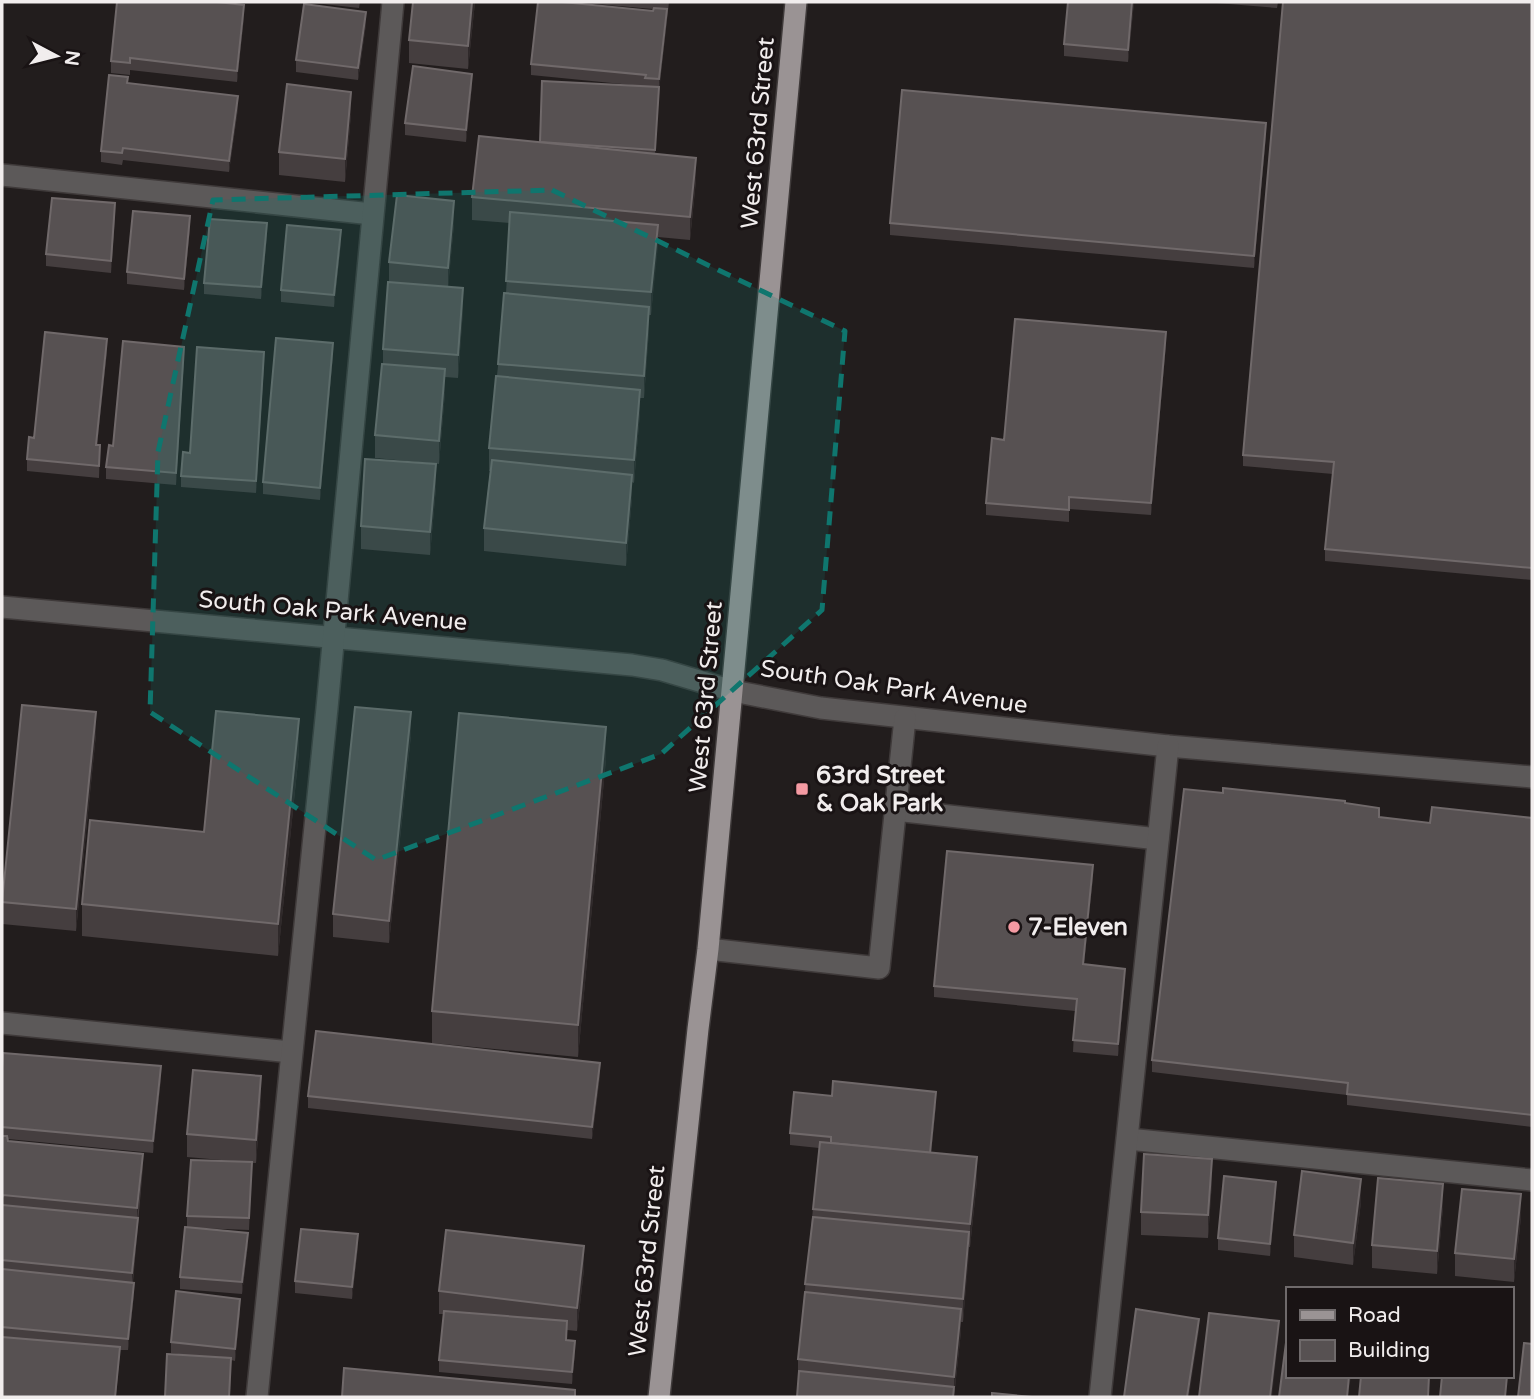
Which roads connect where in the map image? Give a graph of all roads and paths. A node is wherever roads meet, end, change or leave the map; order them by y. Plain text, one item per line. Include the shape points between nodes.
1 (393, 2) edge
2 (796, 2) edge
3 (2, 176) edge
4 (372, 214) junction
5 (2, 607) edge
6 (333, 636) junction
7 (733, 691) junction
8 (905, 718) junction
9 (1168, 746) junction
10 (1532, 777) edge
11 (895, 810) junction
12 (1158, 839) junction
13 (708, 950) junction
14 (2, 1023) edge
15 (291, 1052) junction
16 (1128, 1139) junction
17 (1532, 1180) edge
18 (257, 1397) edge
19 (659, 1397) edge
20 (1100, 1397) edge

1 - 4 street
2 - 7 main road, West 63rd Street
3 - 4 street
4 - 6 street
5 - 6 street, South Oak Park Avenue
6 - 7 street, South Oak Park Avenue via 632,665
6 - 15 street
7 - 8 street, South Oak Park Avenue
7 - 13 main road, West 63rd Street
8 - 9 street, South Oak Park Avenue
8 - 11 street
9 - 10 street, South Oak Park Avenue
9 - 12 street
11 - 12 street
11 - 13 street via 879,968
12 - 16 street
13 - 19 main road, West 63rd Street
14 - 15 street
15 - 18 street
16 - 17 street
16 - 20 street

